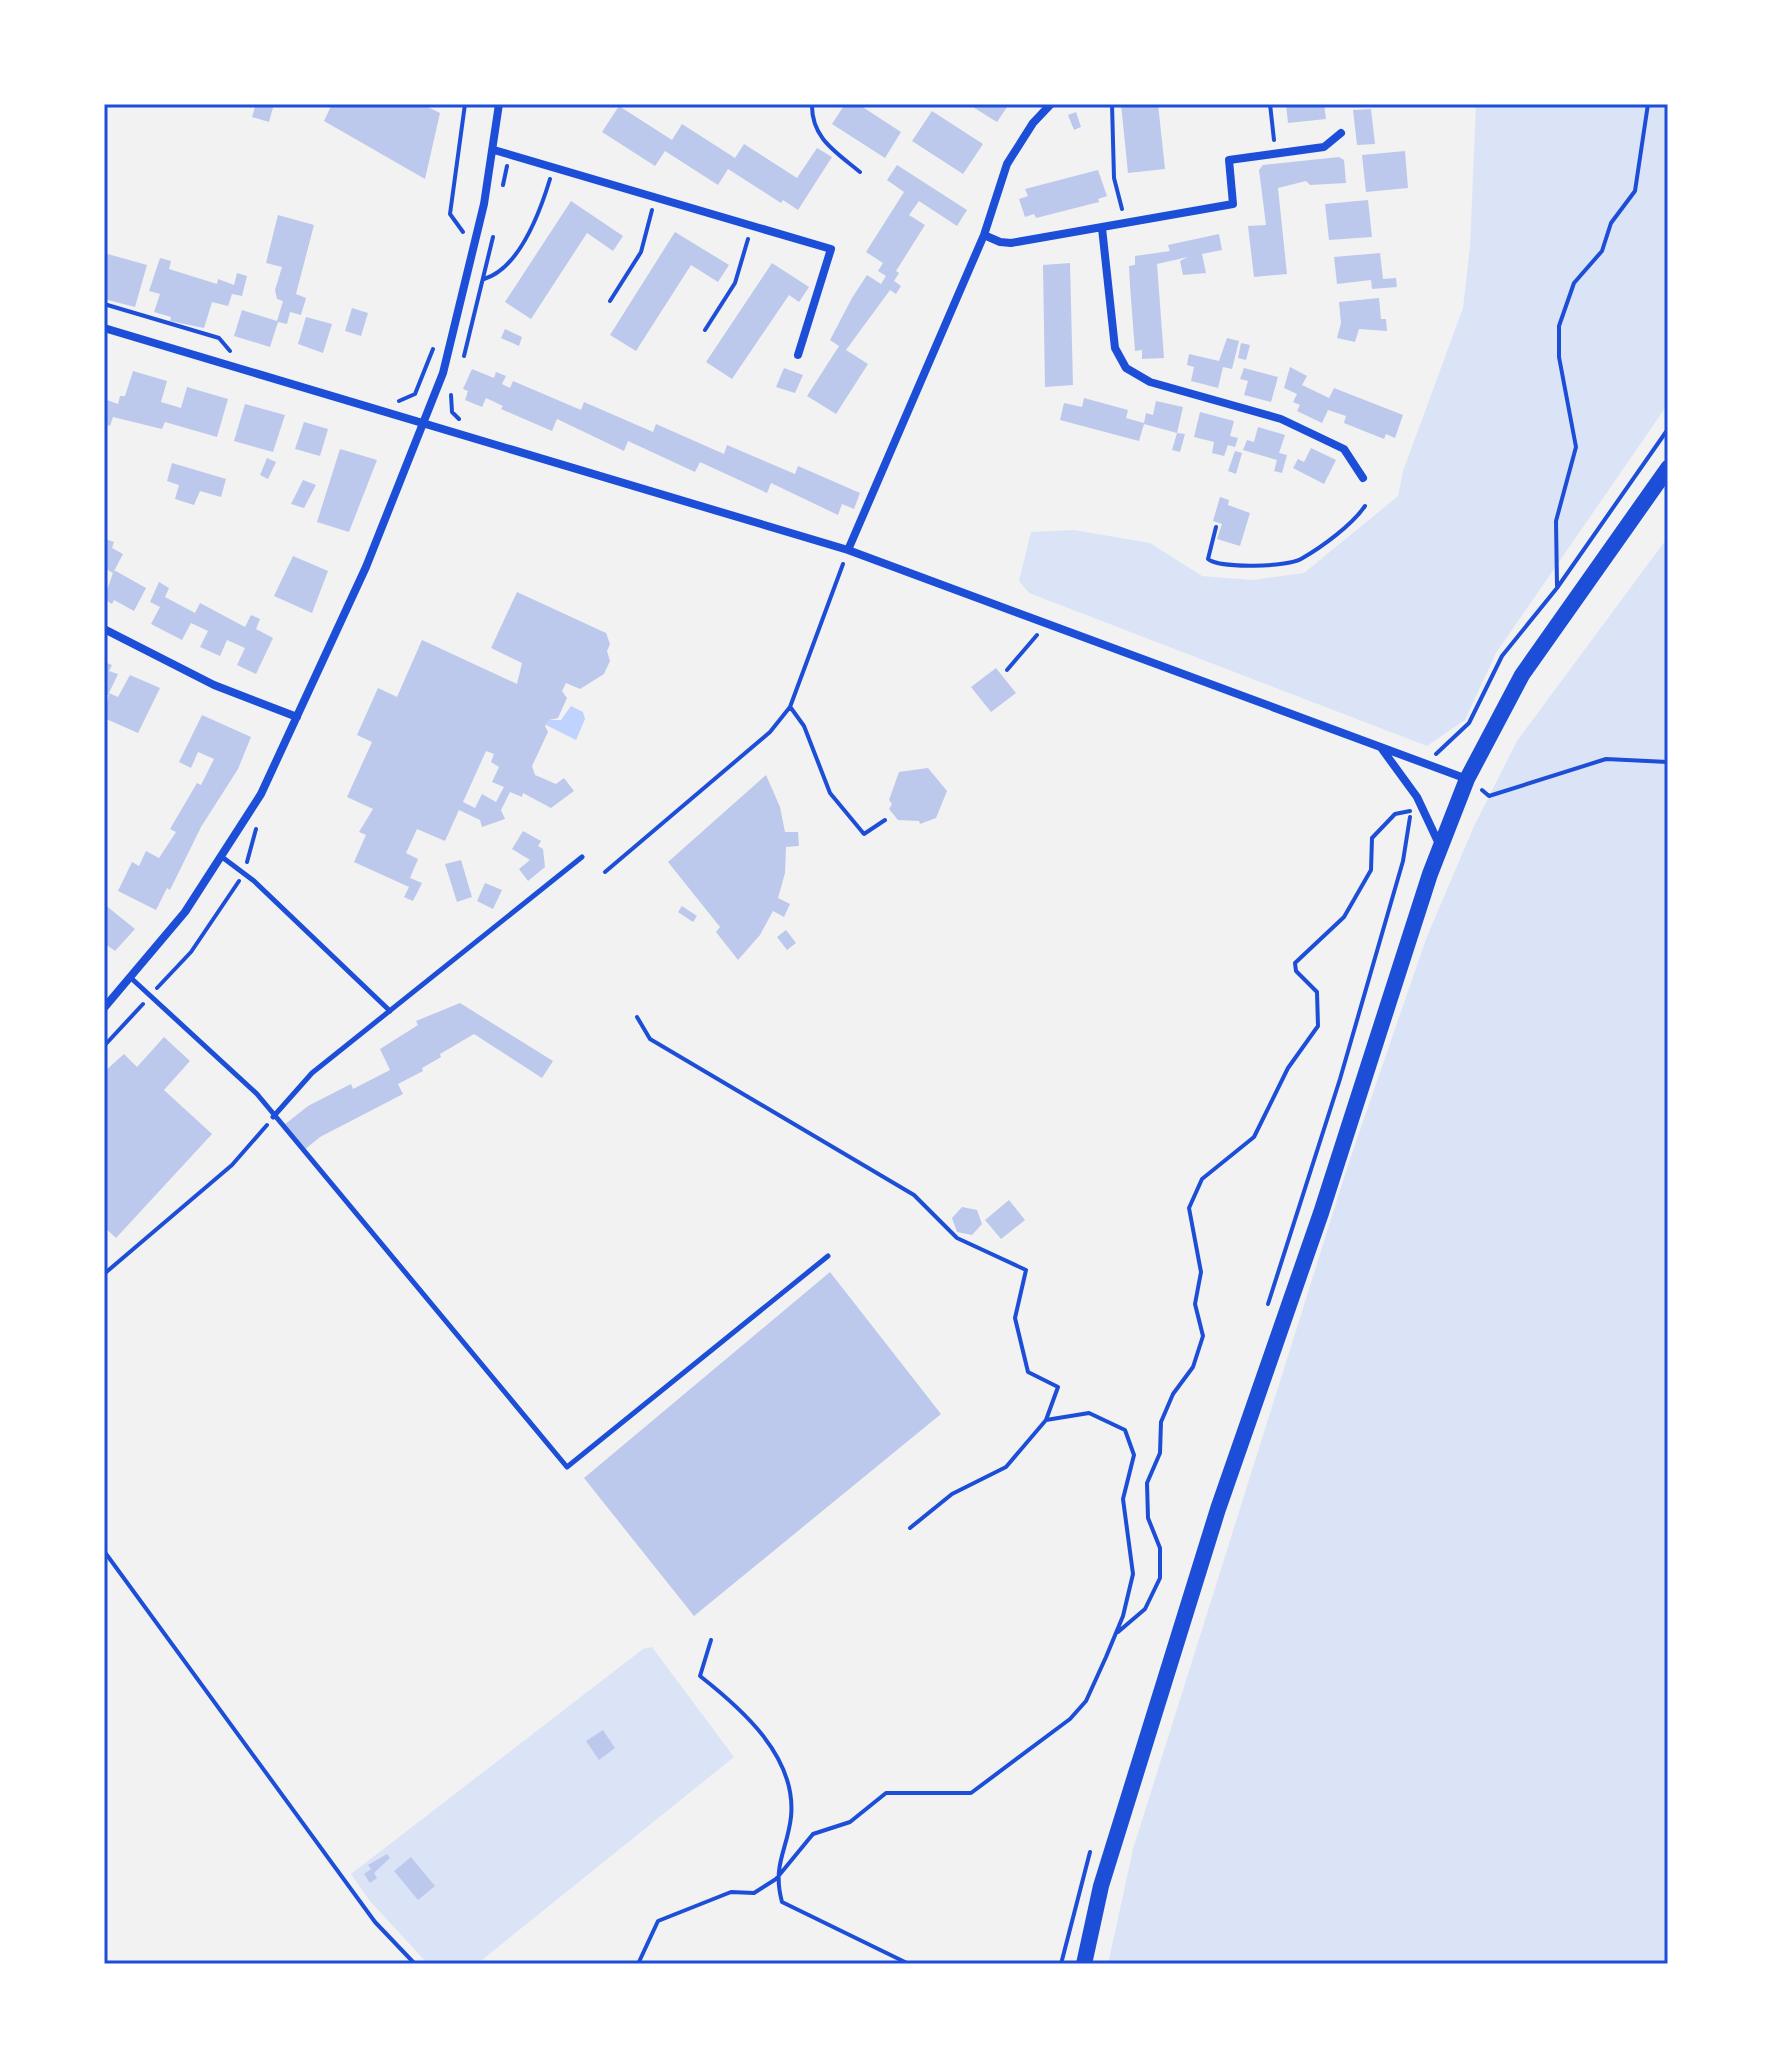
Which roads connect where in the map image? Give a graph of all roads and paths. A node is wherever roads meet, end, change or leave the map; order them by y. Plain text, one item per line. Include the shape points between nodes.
1 (465, 104) edge
2 (499, 104) edge
3 (812, 104) edge
4 (1051, 104) edge
5 (1112, 104) edge
6 (1270, 104) edge
7 (1648, 104) edge
8 (1341, 133) dead end
9 (494, 150) junction
10 (1275, 154) junction
11 (554, 167) junction
12 (860, 172) dead end
13 (656, 197) junction
14 (1125, 223) junction
15 (752, 224) junction
16 (1102, 228) junction
17 (984, 235) junction
18 (460, 245) dead end
19 (484, 279) dead end
20 (610, 301) dead end
21 (104, 304) edge
22 (104, 328) edge
23 (705, 330) dead end
24 (435, 342) dead end
25 (231, 353) dead end
26 (798, 355) dead end
27 (388, 399) dead end
28 (424, 422) junction
29 (1668, 468) edge
30 (1363, 478) dead end
31 (1365, 506) dead end
32 (1216, 527) dead end
33 (848, 550) junction
34 (829, 557) dead end
35 (1557, 588) dead end
36 (1044, 622) junction
37 (104, 629) edge
38 (1007, 670) dead end
39 (790, 707) junction
40 (297, 717) junction
41 (1381, 748) junction
42 (1668, 762) edge
43 (1467, 779) junction
44 (1413, 810) dead end
45 (885, 820) dead end
46 (257, 825) dead end
47 (1440, 847) junction
48 (222, 857) junction
49 (582, 857) dead end
50 (605, 872) dead end
51 (244, 873) junction
52 (131, 978) junction
53 (150, 995) junction
54 (104, 1008) edge
55 (390, 1011) junction
56 (637, 1017) dead end
57 (104, 1046) edge
58 (273, 1117) junction
59 (828, 1256) dead end
60 (104, 1274) edge
61 (1046, 1420) junction
62 (910, 1528) dead end
63 (104, 1551) edge
64 (1116, 1634) junction
65 (711, 1640) dead end
66 (776, 1879) junction
67 (415, 1964) edge
68 (638, 1964) edge
69 (909, 1964) edge
70 (1084, 1964) edge

1 - 18 path via 450,214 463,231
2 - 9 street
3 - 12 path via 818,135
4 - 17 street via 1007,164
5 - 14 path via 1114,178
6 - 10 path
7 - 35 path via 1635,191 1611,223 1602,251 1574,283 1559,326 1559,357 1576,447 1556,521
8 - 10 street via 1324,147
9 - 11 street
9 - 28 street via 460,312
10 - 14 street via 1229,160 1233,204
11 - 13 street
11 - 19 path via 538,220 499,275
13 - 15 street
13 - 20 path via 641,252
14 - 16 street
15 - 23 path via 735,283
15 - 26 street via 831,249
16 - 17 street via 1011,243
16 - 30 street via 1115,348 1126,368 1150,382 1281,419 1344,449
17 - 33 street
21 - 25 path via 219,338
22 - 28 street
24 - 27 path via 415,394 408,400
28 - 33 street
28 - 40 street
29 - 43 main road via 1522,675
31 - 32 path via 1298,561 1223,567 1211,563
33 - 36 street
34 - 39 path via 844,562
36 - 38 path
36 - 41 street
37 - 40 street via 214,685
39 - 45 path via 804,726 830,793 864,834
39 - 50 path via 770,732
40 - 48 street via 261,794
41 - 43 street
41 - 47 street via 1417,797
42 - 43 path via 1606,759 1489,796
43 - 47 main road
44 - 64 path via 1395,814 1372,838 1371,870 1344,917 1295,963 1296,971 1317,992 1318,1026 1288,1068 1254,1137 1202,1179 1189,1208 1201,1272 1195,1304 1203,1336 1193,1367 1161,1422 1160,1453 1147,1483 1148,1518 1160,1548 1160,1578 1145,1609
46 - 51 path
47 - 70 main road via 1213,1524 1101,1886
48 - 51 lane
48 - 52 street
49 - 55 lane
51 - 53 path via 191,952
51 - 55 lane
52 - 53 lane
52 - 54 street
53 - 57 path
53 - 58 lane via 257,1094
55 - 58 lane via 312,1073
56 - 61 path via 650,1039 914,1195 957,1238 1026,1270 1015,1318 1028,1372 1058,1387
58 - 59 lane via 567,1467
58 - 60 path via 232,1165
61 - 62 path via 1006,1467 952,1494
61 - 64 path via 1089,1413 1125,1430 1134,1455 1123,1499 1133,1574
63 - 67 path via 375,1922
64 - 66 path via 1086,1701 1070,1719 971,1793 886,1793 850,1822 813,1834
65 - 66 path via 700,1676 734,1702 783,1763 791,1815
66 - 68 path via 754,1893 731,1892 658,1921
66 - 69 path via 782,1902

